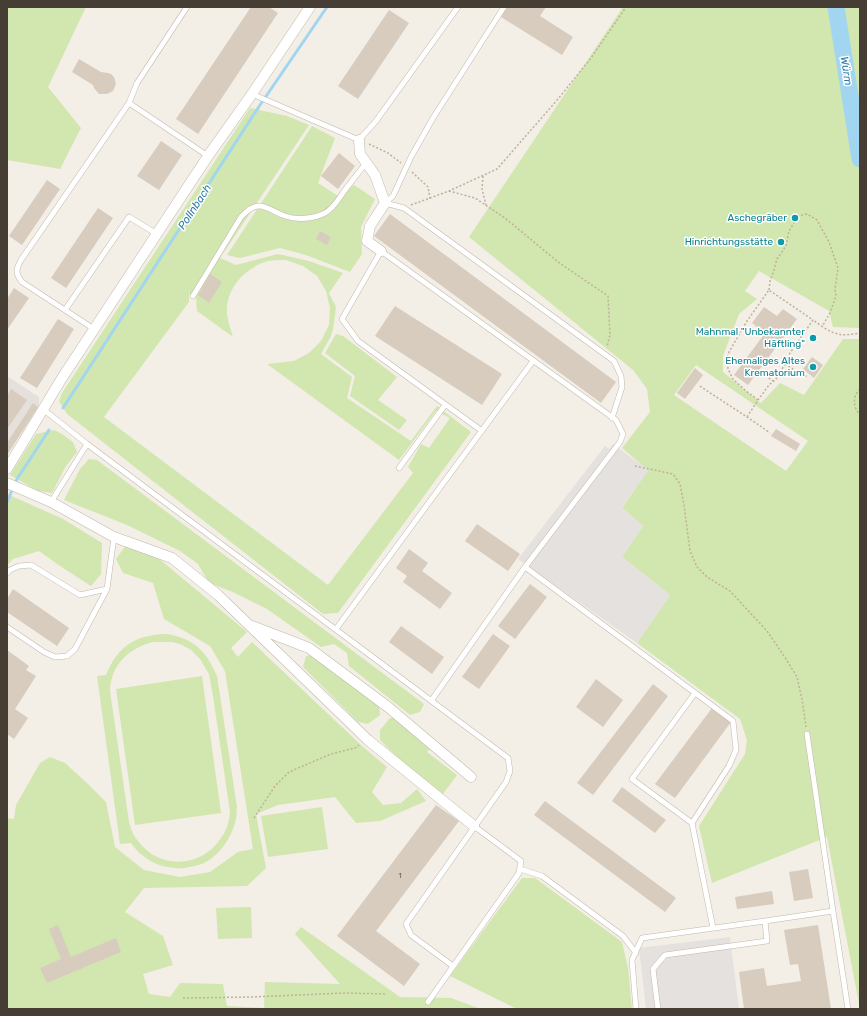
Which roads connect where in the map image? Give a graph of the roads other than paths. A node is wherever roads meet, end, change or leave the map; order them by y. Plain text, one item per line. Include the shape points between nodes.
1 (187, 7) edge
2 (310, 7) edge
3 (458, 7) edge
4 (504, 7) edge
5 (252, 94) junction
6 (129, 103) junction
7 (360, 140) junction
8 (208, 156) junction
9 (366, 163) junction
10 (385, 203) junction
11 (157, 234) junction
12 (381, 251) junction
13 (192, 296) dead end
14 (65, 310) junction
15 (94, 329) junction
16 (533, 361) junction
17 (446, 405) junction
18 (43, 409) junction
19 (612, 418) junction
20 (482, 431) junction
21 (87, 444) junction
22 (7, 468) edge
23 (399, 468) dead end
24 (8, 484) edge
25 (51, 502) junction
26 (114, 537) junction
27 (525, 567) junction
28 (7, 573) edge
29 (107, 589) junction
30 (248, 624) junction
31 (7, 627) edge
32 (336, 630) junction
33 (695, 693) junction
34 (431, 701) junction
35 (807, 734) road end
36 (471, 777) dead end
37 (692, 823) junction
38 (474, 826) junction
39 (520, 869) junction
40 (833, 911) junction
41 (765, 921) junction
42 (713, 928) junction
43 (636, 953) junction
44 (453, 966) junction
45 (428, 1002) dead end
46 (636, 1009) edge
47 (658, 1009) edge
48 (848, 1009) edge

1 - 6 lane via 138,83
2 - 5 street
3 - 7 lane
4 - 10 lane via 433,118 393,196
5 - 7 lane
5 - 8 street
6 - 8 lane
6 - 14 lane via 16,268 17,276 22,282
7 - 9 street via 360,154
8 - 11 street
9 - 10 street via 375,176
9 - 13 lane via 332,208 324,213 293,218 263,206 247,210
10 - 12 street via 370,226 367,241
10 - 19 lane via 404,208 614,362 621,376 622,387
11 - 14 lane via 129,217
11 - 15 street
12 - 16 lane
12 - 17 lane via 342,319 358,341
14 - 15 lane
15 - 18 street
16 - 19 lane
16 - 20 lane
17 - 20 lane
17 - 23 lane
18 - 21 lane
18 - 22 street
19 - 27 lane via 616,420 623,434 620,442
20 - 32 lane
21 - 25 lane
21 - 32 lane
24 - 25 street
25 - 26 street
26 - 29 lane
26 - 30 street via 172,558 218,595
27 - 33 lane
27 - 34 lane
28 - 29 lane via 19,566 31,565 80,595
29 - 31 lane via 75,649 67,656 55,657 44,652
30 - 36 street via 309,648 388,707
30 - 38 street via 368,740
32 - 34 lane
33 - 37 lane via 733,722 736,750 729,766
33 - 37 lane via 632,779
34 - 38 lane via 508,758 510,770 506,782
35 - 40 lane
37 - 42 lane
38 - 39 lane via 521,861
38 - 44 lane via 406,924 412,935
39 - 43 lane via 542,876 623,936
39 - 44 lane via 519,874
40 - 41 lane
40 - 48 lane
41 - 42 lane
41 - 47 lane via 767,942 665,955 653,969
42 - 43 lane via 642,938
43 - 46 lane via 632,960
44 - 45 lane

